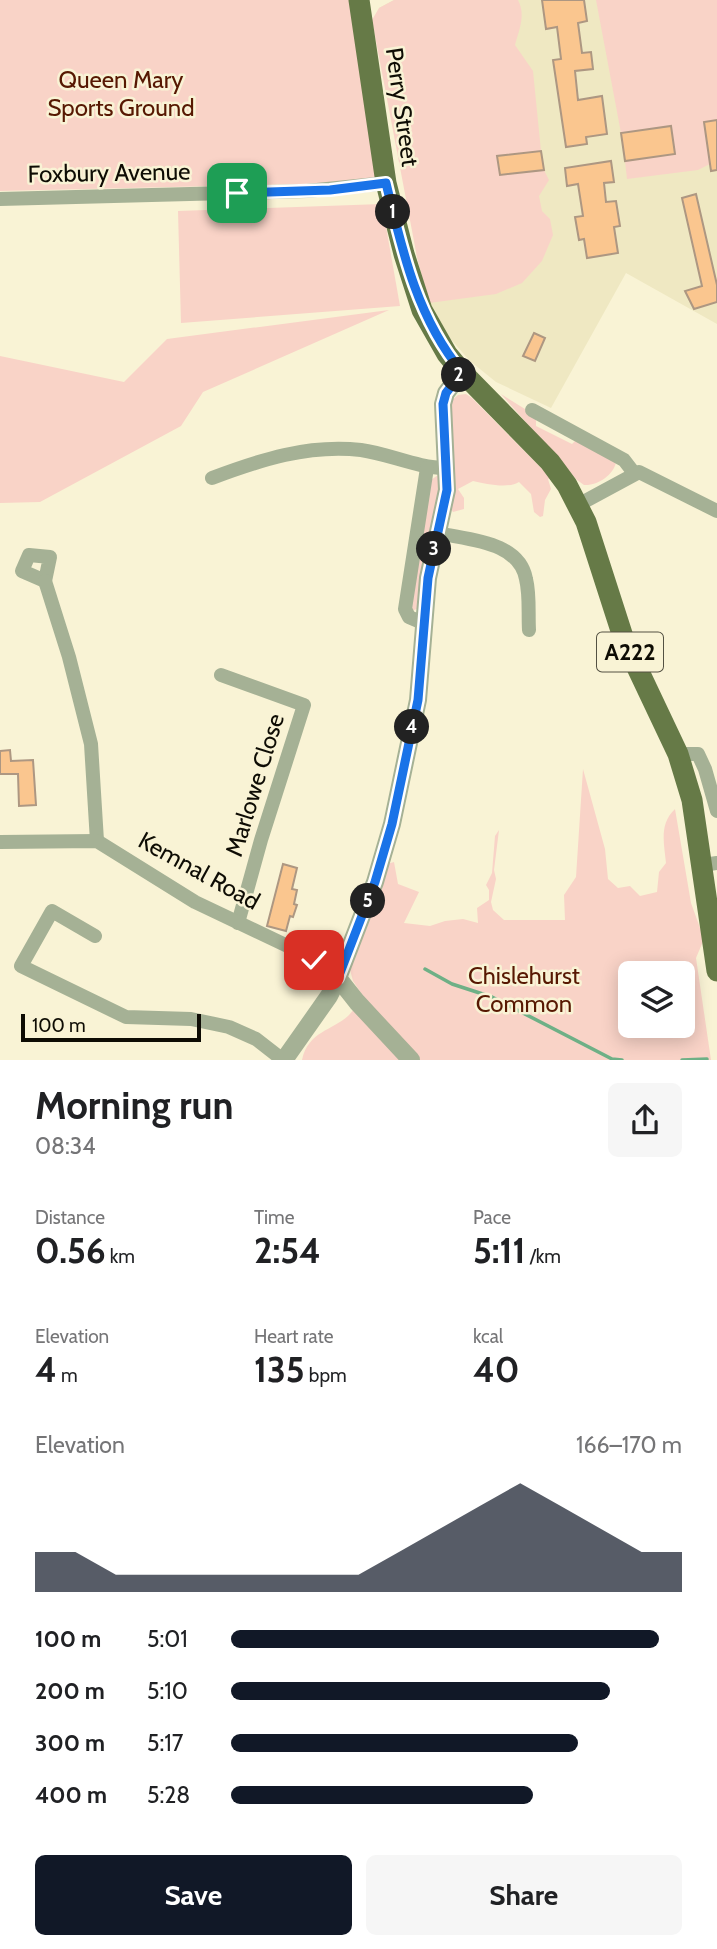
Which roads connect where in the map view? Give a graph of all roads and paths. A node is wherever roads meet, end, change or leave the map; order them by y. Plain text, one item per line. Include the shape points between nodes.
1 (359, 0) edge
2 (386, 183) junction
3 (0, 199) edge
4 (462, 372) junction
5 (532, 410) dead end
6 (427, 468) junction
7 (446, 468) junction
8 (634, 473) junction
9 (212, 478) dead end
10 (578, 505) junction
11 (717, 511) edge
12 (438, 533) junction
13 (46, 581) dead end
14 (423, 623) junction
15 (528, 629) dead end
16 (221, 675) dead end
17 (678, 754) junction
18 (717, 811) edge
19 (97, 841) junction
20 (0, 842) edge
21 (710, 864) edge
22 (238, 923) junction
23 (95, 936) dead end
24 (717, 971) edge
25 (338, 978) junction
26 (284, 1060) edge
27 (411, 1060) edge

1 - 2 main road, Perry Street / A222
2 - 3 street, Foxbury Avenue via 307,191
2 - 4 main road, Perry Street / A222 via 422,310
4 - 7 street via 443,404
4 - 10 main road, A222 via 542,452
5 - 8 street via 624,460
6 - 7 street
6 - 9 street via 361,450 328,449 266,459
6 - 14 street via 405,609 409,617
7 - 12 street via 447,490
8 - 10 street
8 - 11 street via 645,473
10 - 17 main road, A222 via 624,639
12 - 14 street
12 - 15 street via 495,545 519,562 526,578
13 - 19 street via 91,744
14 - 25 street via 418,700 392,824
16 - 22 street, Marlowe Close via 304,705
17 - 18 street via 698,754
17 - 21 main road, A222
19 - 20 street
19 - 22 street, Kemnal Road
21 - 24 main road, A222
22 - 25 street, Kemnal Road via 314,960
23 - 26 street via 52,911 21,966 125,1017 191,1018 229,1027 256,1039
25 - 26 street
25 - 27 street, Kemnal Road

